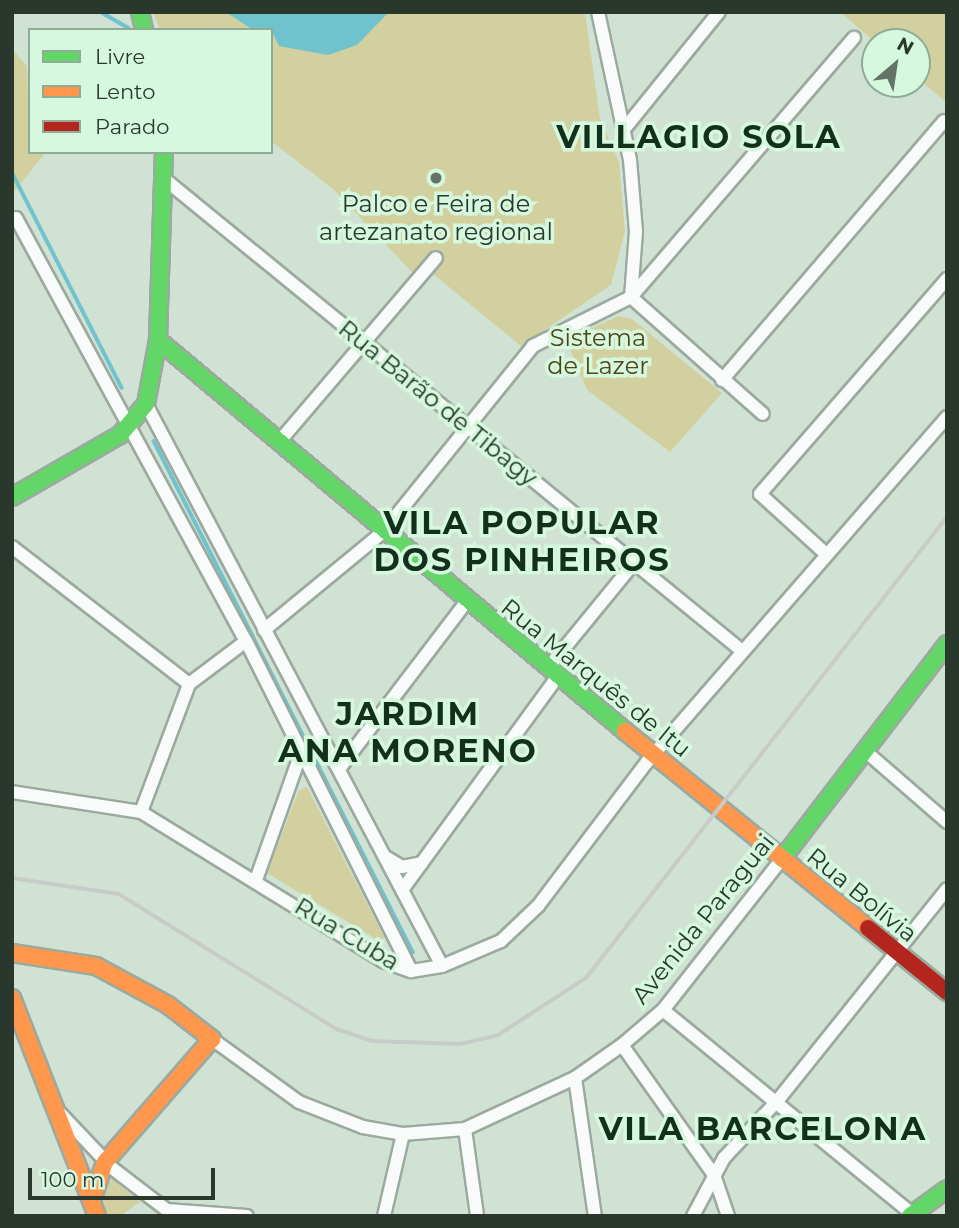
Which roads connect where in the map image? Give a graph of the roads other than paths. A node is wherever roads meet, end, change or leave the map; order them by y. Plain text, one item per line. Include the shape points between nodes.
1 (598, 12) edge
2 (719, 12) edge
3 (854, 38) dead end
4 (944, 121) dead end
5 (625, 128) junction
6 (164, 154) edge
7 (168, 182) junction
8 (16, 218) dead end
9 (436, 258) dead end
10 (946, 281) edge
11 (631, 297) junction
12 (158, 340) junction
13 (364, 342) junction
14 (722, 380) junction
15 (146, 404) junction
16 (763, 414) dead end
17 (947, 417) edge
18 (130, 427) junction
19 (470, 428) junction
20 (278, 443) junction
21 (12, 497) edge
22 (383, 532) junction
23 (12, 547) edge
24 (826, 555) junction
25 (634, 563) junction
26 (466, 602) junction
27 (252, 606) junction
28 (284, 613) junction
29 (264, 630) junction
30 (246, 641) junction
31 (947, 644) edge
32 (741, 650) junction
33 (553, 672) junction
34 (189, 684) junction
35 (362, 739) junction
36 (324, 741) junction
37 (864, 750) junction
38 (300, 753) junction
39 (653, 754) junction
40 (339, 769) junction
41 (12, 792) edge
42 (141, 812) junction
43 (947, 822) edge
44 (383, 855) junction
45 (782, 859) junction
46 (422, 863) junction
47 (257, 877) junction
48 (947, 889) edge
49 (402, 890) junction
50 (895, 950) junction
51 (12, 953) edge
52 (442, 967) junction
53 (411, 971) junction
54 (947, 992) edge
55 (12, 998) edge
56 (663, 1010) junction
57 (18, 1029) edge
58 (212, 1039) junction
59 (622, 1045) junction
60 (575, 1078) junction
61 (778, 1100) junction
62 (54, 1106) junction
63 (464, 1129) junction
64 (403, 1134) junction
65 (105, 1162) junction
66 (714, 1175) junction
67 (947, 1189) edge
68 (94, 1208) edge
69 (913, 1215) edge
70 (247, 1216) edge
71 (384, 1216) edge
72 (477, 1216) edge
73 (595, 1216) edge
74 (693, 1216) edge
75 (728, 1216) edge

1 - 5 street
2 - 5 street
3 - 11 street
4 - 14 street
5 - 11 street via 636,231
6 - 7 street
7 - 12 street
7 - 13 street, Rua Barão de Tibagy
8 - 18 street
9 - 13 street
10 - 24 street via 760,494
11 - 14 street
11 - 19 street via 533,346
12 - 15 street
12 - 20 street, Rua Marquês de Itu
13 - 19 street, Rua Barão de Tibagy
13 - 20 street
14 - 16 street
15 - 18 street
15 - 27 street
17 - 24 street, Rua Cuba
18 - 21 street
18 - 30 street
19 - 22 street
19 - 25 street, Rua Barão de Tibagy
20 - 22 street, Rua Marquês de Itu
22 - 26 street, Rua Marquês de Itu
22 - 28 street
23 - 34 street
24 - 32 street, Rua Cuba
25 - 32 street, Rua Barão de Tibagy
25 - 33 street
26 - 33 street, Rua Marquês de Itu
26 - 35 street
27 - 28 street via 272,616
27 - 29 street
28 - 29 street
29 - 36 street
30 - 34 street
30 - 38 street
31 - 37 street, Avenida Paraguai
32 - 39 street, Rua Cuba
33 - 39 street, Rua Marquês de Itu
33 - 46 street
34 - 42 street
35 - 36 street via 340,747
35 - 40 street
36 - 40 street
37 - 43 street
37 - 45 street, Avenida Paraguai
38 - 47 street
38 - 53 street
39 - 45 street, Rua Marquês de Itu
39 - 52 street, Rua Cuba via 538,906 501,941
40 - 44 street
41 - 42 street, Rua Cuba
42 - 47 street, Rua Cuba
44 - 46 street via 402,867
44 - 49 street
45 - 50 street, Rua Bolívia
45 - 56 street, Avenida Paraguai
46 - 49 street
47 - 53 street, Rua Cuba via 357,945
48 - 50 street
49 - 52 street
50 - 54 street, Rua Bolívia
50 - 61 street
51 - 58 street, Avenida Paraguai via 96,967 168,1005
52 - 53 street, Rua Cuba
55 - 57 street
56 - 59 street, Avenida Paraguai
56 - 61 street
57 - 62 street
58 - 64 street, Avenida Paraguai via 299,1102
58 - 65 street
59 - 60 street, Avenida Paraguai
59 - 66 street
60 - 63 street, Avenida Paraguai
60 - 73 street
61 - 66 street
61 - 69 street
62 - 65 street
62 - 68 street
63 - 64 street, Avenida Paraguai
63 - 72 street
64 - 71 street
65 - 68 street
65 - 70 street via 167,1210
66 - 74 street
66 - 75 street
67 - 69 street

